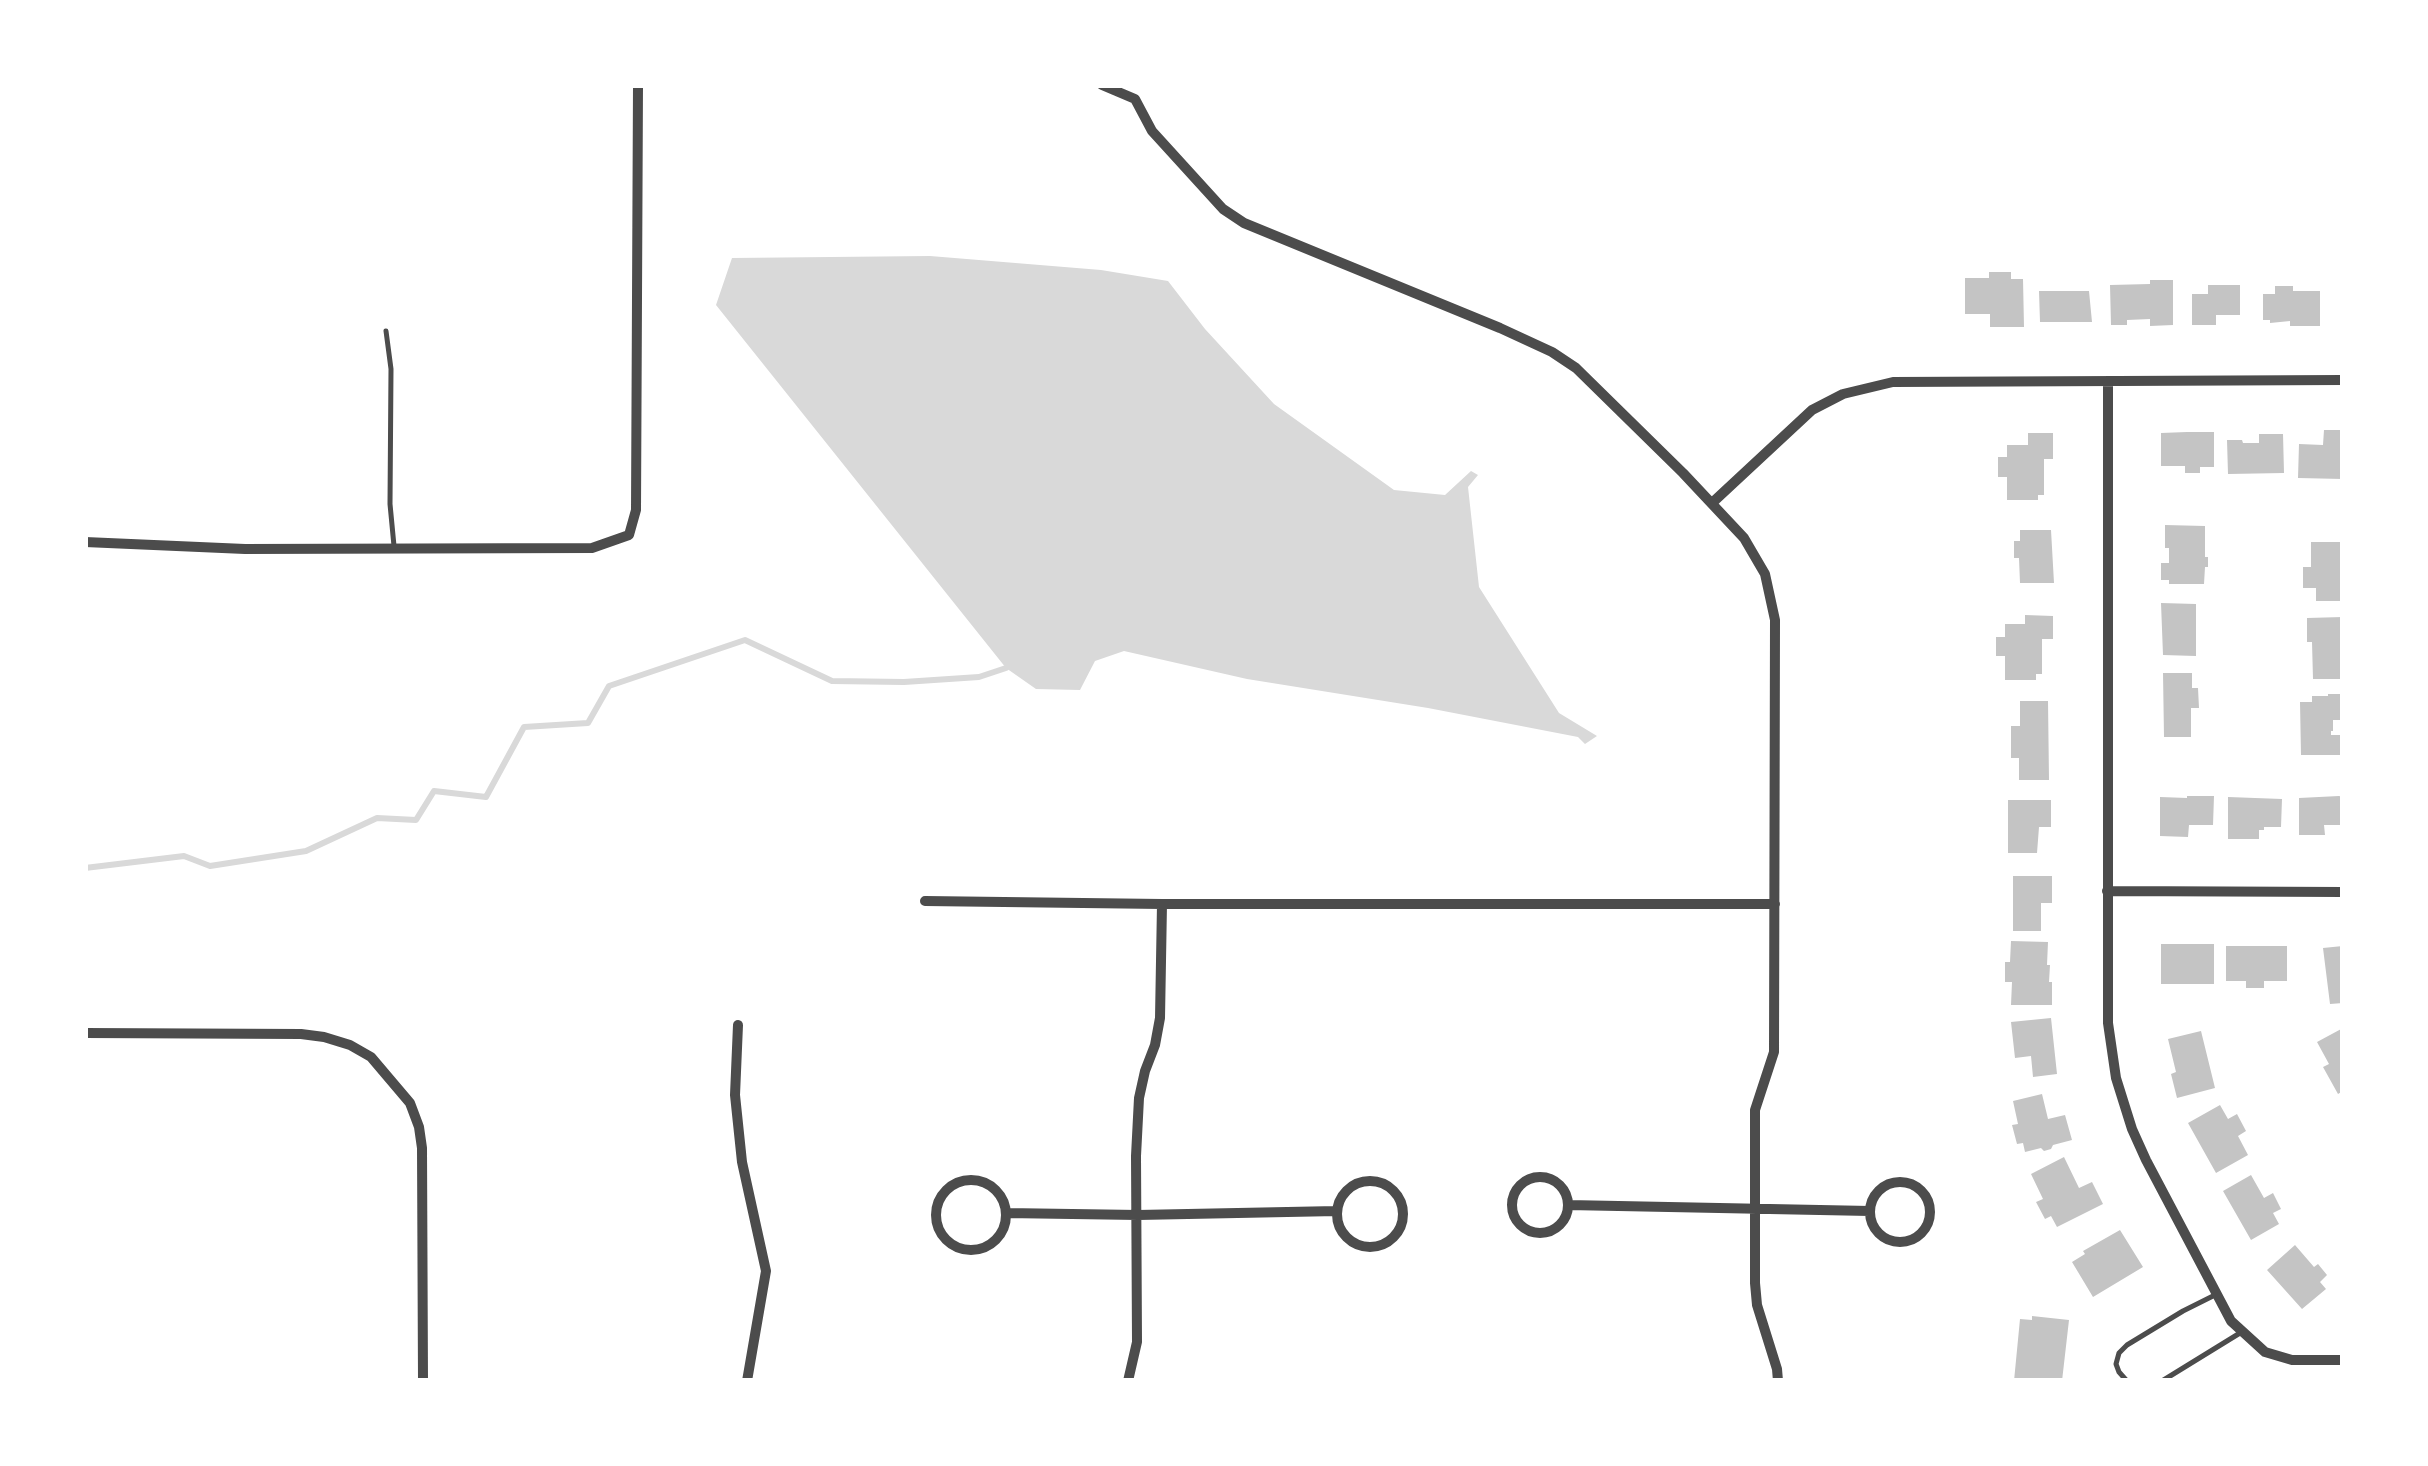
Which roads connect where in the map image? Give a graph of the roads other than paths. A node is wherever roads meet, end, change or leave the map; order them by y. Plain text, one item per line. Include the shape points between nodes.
1 (638, 85) edge
2 (1107, 86) edge
3 (386, 331) dead end
4 (2343, 380) edge
5 (2108, 381) junction
6 (1712, 503) junction
7 (85, 542) edge
8 (395, 549) junction
9 (2107, 891) junction
10 (2343, 892) edge
11 (925, 901) dead end
12 (1162, 904) junction
13 (1775, 904) junction
14 (738, 1025) dead end
15 (85, 1033) edge
16 (1568, 1205) junction
17 (1755, 1210) junction
18 (1337, 1211) junction
19 (1870, 1211) junction
20 (1006, 1212) junction
21 (1138, 1215) junction
22 (2218, 1294) junction
23 (2242, 1331) junction
24 (2343, 1360) edge
25 (424, 1381) edge
26 (747, 1381) edge
27 (1128, 1381) edge
28 (1778, 1381) edge
29 (2128, 1381) edge
30 (2162, 1381) edge

1 - 8 street via 636,510 628,535 592,548
2 - 6 street via 1135,100 1152,131 1223,209 1552,352
3 - 8 lane
4 - 5 street
5 - 6 street via 1894,382 1843,394 1812,410
5 - 9 street
6 - 13 street via 1765,574 1775,620
7 - 8 street
9 - 10 street
9 - 22 street via 2108,1024 2116,1078 2146,1160
11 - 12 street
12 - 13 street
12 - 21 street via 1160,1018 1139,1098
13 - 17 street via 1774,1052 1756,1110
14 - 26 street via 735,1095 742,1162 766,1271
15 - 25 street via 302,1034 372,1057 410,1103 420,1137
16 - 16 street via 1554,1180 1536,1176 1518,1186 1511,1202 1521,1227 1538,1234 1556,1229
16 - 17 street
17 - 19 street
17 - 28 street via 1756,1305
18 - 18 street via 1346,1190 1379,1181 1398,1195 1404,1217 1388,1243 1368,1248 1348,1240
18 - 21 street
19 - 19 street via 1883,1237 1902,1242 1920,1234 1930,1216 1920,1190 1902,1182 1884,1187
20 - 20 street via 998,1192 968,1180 940,1197 936,1220 957,1248 980,1249 1000,1236
20 - 21 street
21 - 27 street via 1136,1342
22 - 23 street
22 - 29 lane via 2127,1345 2116,1364
23 - 24 street via 2265,1352 2292,1360
23 - 30 lane

